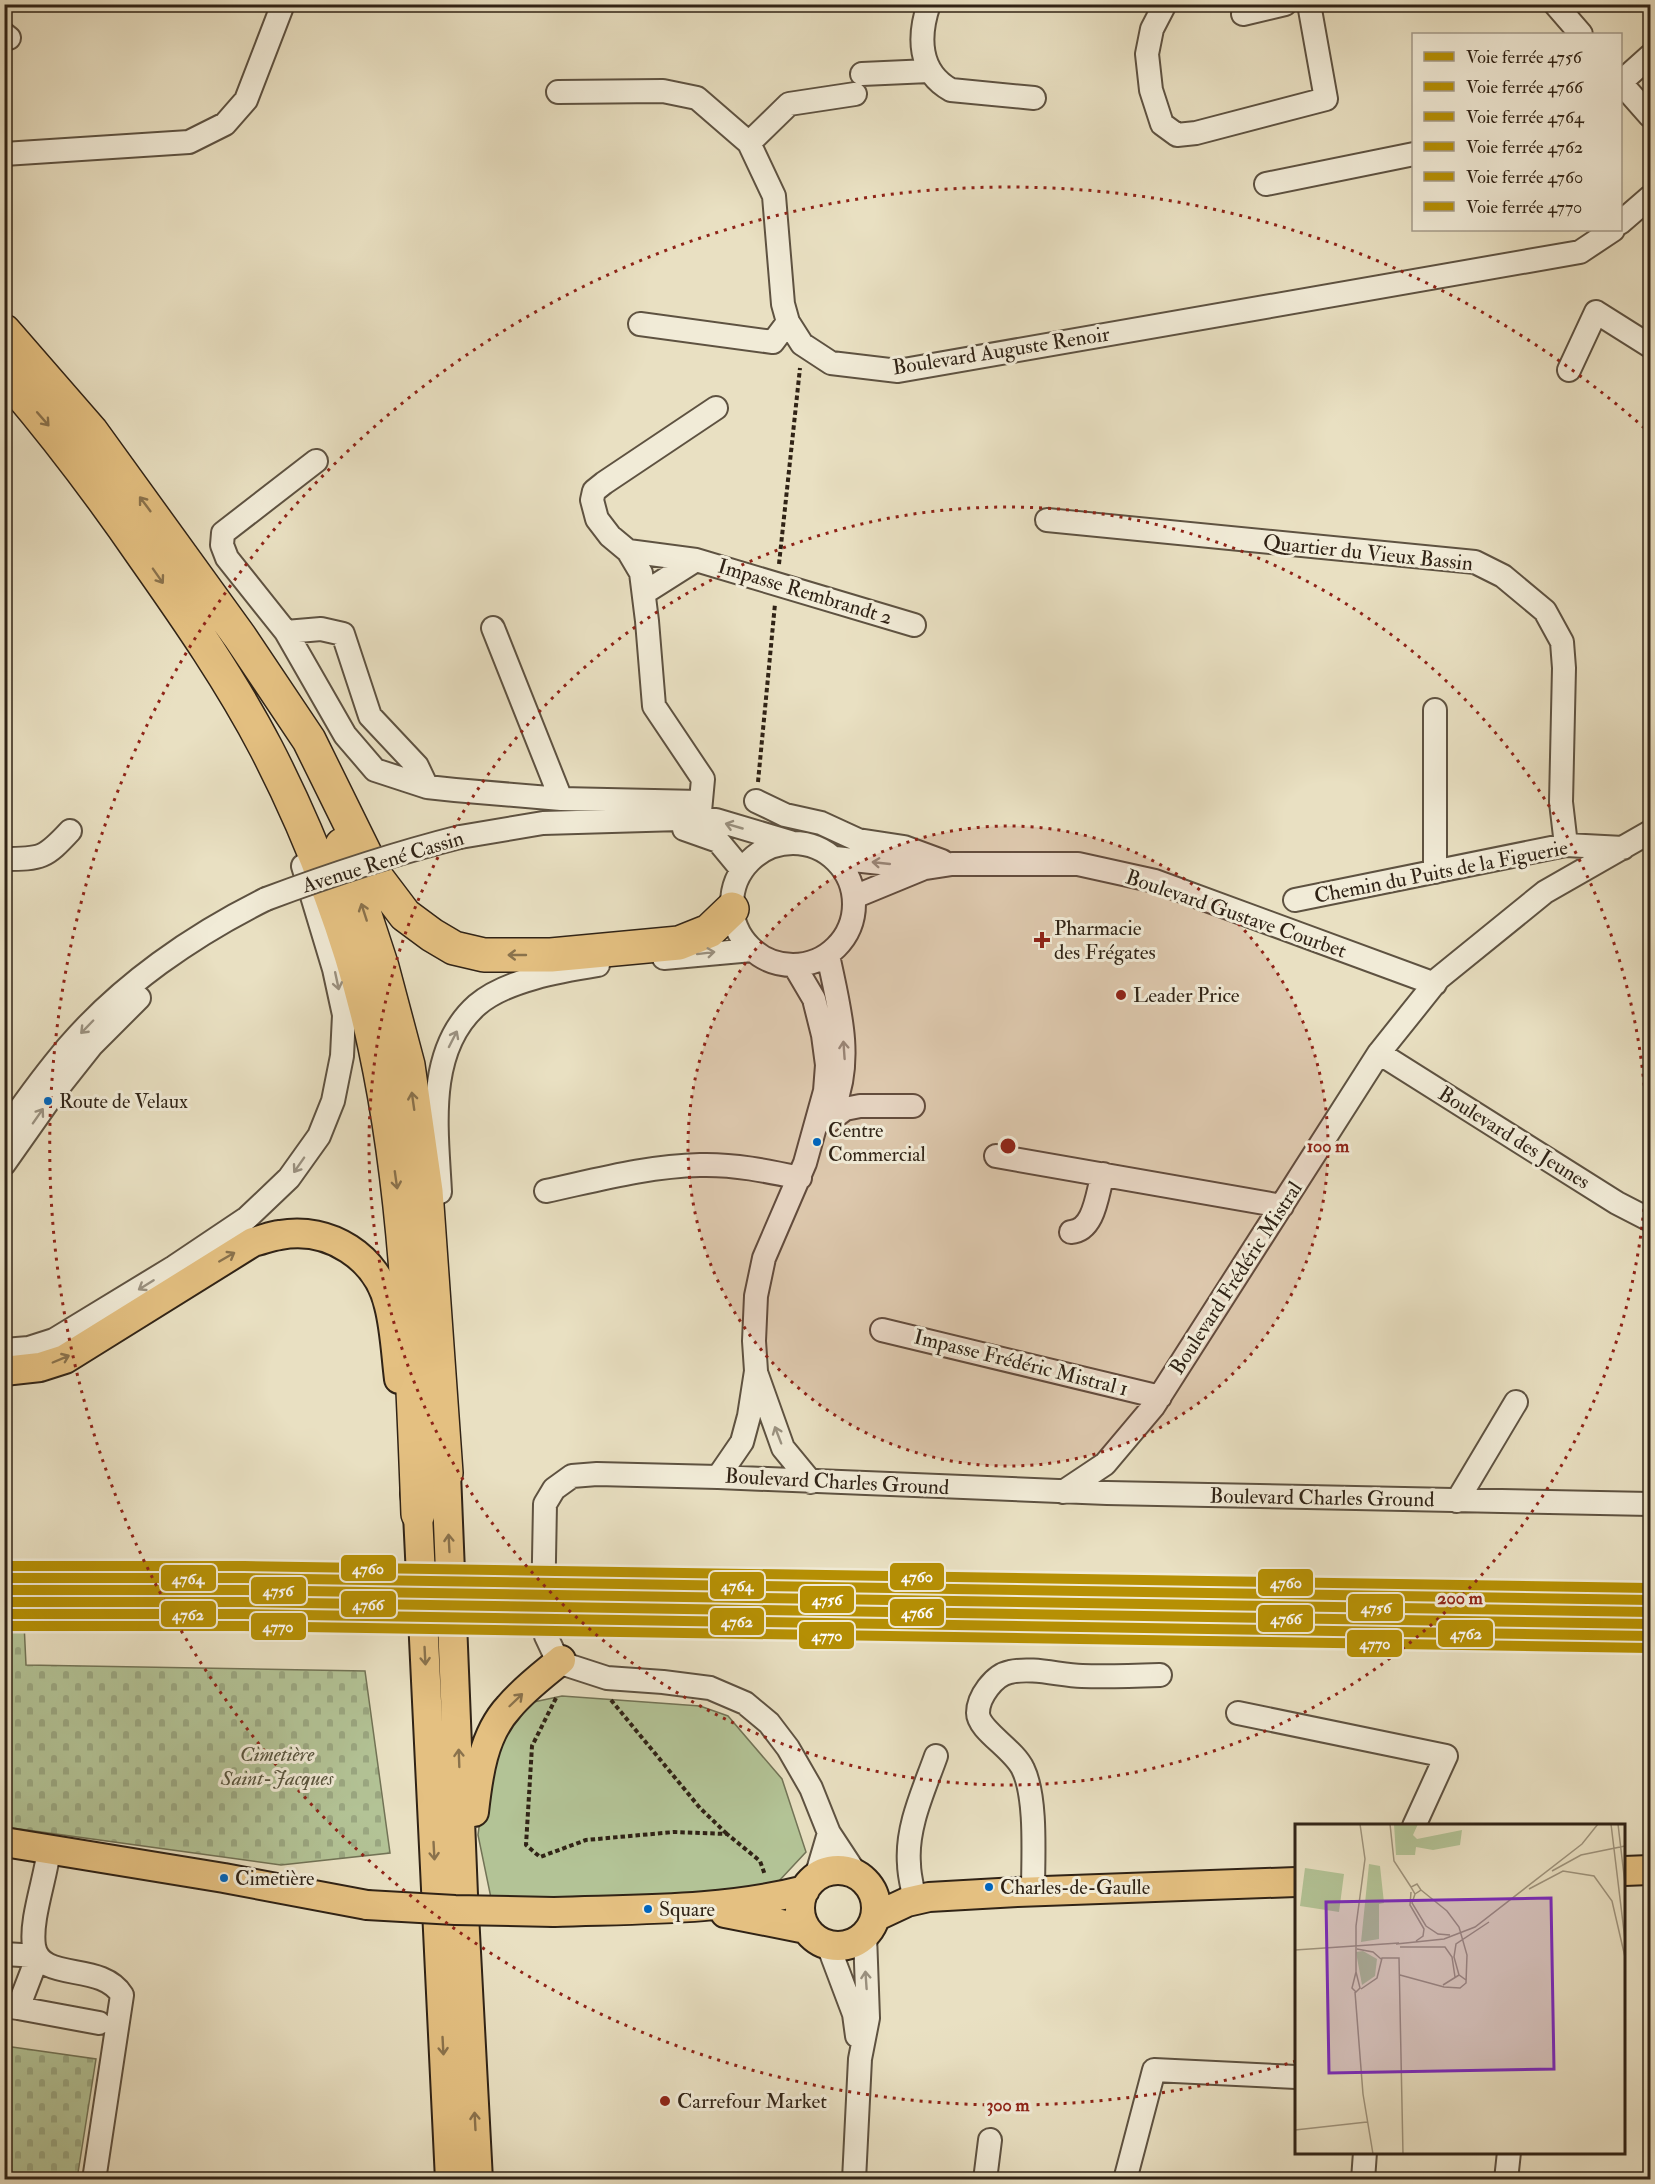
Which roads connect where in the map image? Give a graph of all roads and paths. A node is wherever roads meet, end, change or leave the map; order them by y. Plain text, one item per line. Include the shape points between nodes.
1 (284, 4) edge
2 (929, 4) edge
3 (1165, 4) edge
4 (1285, 4) edge
5 (1309, 4) edge
6 (1556, 4) edge
7 (1243, 14) dead end
8 (1580, 33) edge
9 (1650, 56) edge
10 (934, 77) junction
11 (1622, 81) edge
12 (1622, 83) edge
13 (558, 92) dead end
14 (1034, 98) dead end
15 (1622, 112) edge
16 (1647, 112) edge
17 (749, 143) junction
18 (4, 154) edge
19 (1412, 154) edge
20 (1266, 184) dead end
21 (1650, 197) edge
22 (1622, 221) edge
23 (1612, 231) edge
24 (788, 322) junction
25 (640, 324) dead end
26 (4, 331) edge
27 (802, 344) junction
28 (1650, 346) edge
29 (1569, 370) dead end
30 (4, 374) edge
31 (716, 408) dead end
32 (315, 461) dead end
33 (1047, 520) dead end
34 (628, 551) junction
35 (696, 560) junction
36 (777, 584) junction
37 (644, 593) junction
38 (914, 625) dead end
39 (493, 627) dead end
40 (286, 632) junction
41 (240, 637) junction
42 (1435, 710) dead end
43 (264, 745) junction
44 (427, 787) junction
45 (561, 799) junction
46 (756, 801) joint
47 (699, 818) junction
48 (70, 831) dead end
49 (1650, 832) edge
50 (790, 842) junction
51 (1566, 845) junction
52 (1623, 848) junction
53 (835, 858) junction
54 (4, 859) edge
55 (952, 864) junction
56 (926, 868) junction
57 (742, 870) junction
58 (1435, 872) junction
59 (855, 897) junction
60 (1295, 900) dead end
61 (732, 909) junction
62 (198, 938) junction
63 (752, 950) junction
64 (828, 955) junction
65 (794, 965) junction
66 (1435, 984) junction
67 (1379, 1053) junction
68 (913, 1106) dead end
69 (829, 1121) junction
70 (4, 1132) edge
71 (996, 1156) dead end
72 (4, 1164) edge
73 (802, 1171) junction
74 (1102, 1174) junction
75 (546, 1191) dead end
76 (1282, 1206) junction
77 (1650, 1221) edge
78 (1071, 1232) dead end
79 (882, 1330) dead end
80 (4, 1350) edge
81 (4, 1371) edge
82 (756, 1371) junction
83 (1156, 1402) junction
84 (1515, 1402) dead end
85 (446, 1473) junction
86 (718, 1477) junction
87 (811, 1482) junction
88 (1063, 1492) junction
89 (1107, 1493) junction
90 (1457, 1501) junction
91 (1650, 1504) edge
92 (418, 1514) junction
93 (570, 1664) junction
94 (1160, 1675) dead end
95 (1238, 1713) dead end
96 (936, 1756) dead end
97 (1415, 1824) edge
98 (829, 1833) junction
99 (727, 1834) junction
100 (4, 1842) edge
101 (48, 1858) junction
102 (4, 1859) edge
103 (1650, 1870) edge
104 (1625, 1871) edge
105 (860, 1878) junction
106 (1295, 1882) edge
107 (810, 1883) junction
108 (1025, 1891) junction
109 (913, 1892) junction
110 (464, 1894) junction
111 (773, 1898) junction
112 (681, 1908) junction
113 (870, 1926) junction
114 (817, 1937) junction
115 (4, 1954) edge
116 (38, 1956) junction
117 (11, 2007) edge
118 (99, 2023) dead end
119 (860, 2059) junction
120 (1295, 2078) edge
121 (990, 2140) dead end
122 (1365, 2154) edge
123 (1509, 2154) edge
124 (94, 2180) edge
125 (450, 2180) edge
126 (478, 2180) edge
127 (854, 2180) edge
128 (985, 2180) edge
129 (1125, 2180) edge
130 (1363, 2180) edge
131 (1506, 2180) edge

1 - 18 street via 246,100 225,124 189,142
2 - 10 street via 922,26 924,55
3 - 5 street via 1152,29 1147,54 1151,90 1162,124 1177,135 1196,134 1326,99
4 - 7 street
6 - 8 street
9 - 11 street
10 - 14 street via 951,90
10 - 17 street via 859,84 789,104
12 - 16 street
13 - 17 street, Boulevard Auguste Renoir via 663,91 697,98
15 - 16 street
17 - 24 street, Boulevard Auguste Renoir via 774,196
19 - 20 street
21 - 22 street
23 - 27 street, Boulevard Auguste Renoir via 1580,252 898,371 831,363
24 - 25 street via 773,342
24 - 27 street, Boulevard Auguste Renoir
41 -> 26 highway via 91,431
27 - 36 path
28 - 29 street via 1596,312
30 -> 43 highway via 50,427 197,631
31 - 34 street via 594,491 597,519
32 - 40 street via 223,532 227,558
33 - 51 street, Quartier du Vieux Bassin via 1475,562 1503,576 1545,611 1562,642 1561,802
34 - 35 street, Impasse Rembrandt 2
34 - 37 street via 641,573
35 - 36 street, Impasse Rembrandt 2
35 - 37 street, Impasse Rembrandt 2
36 - 38 street, Impasse Rembrandt 2
36 - 46 path
37 - 47 street via 654,706 703,778
39 - 45 street
40 - 44 street via 345,735 375,770
40 - 44 street via 321,629 343,634 370,716 417,766
61 -> 41 highway via 709,931 679,943 551,955 484,955 454,948 405,915 377,878 309,740
85 -> 41 highway via 426,1191 405,1054 382,967 340,839 311,770
42 - 58 street
43 -> 80 street via 319,915 344,1015 342,1056 333,1101 319,1136 290,1178 247,1218 54,1341
43 -> 92 highway via 292,800 337,913 375,1046 401,1215
44 - 45 street
45 - 47 street
46 - 55 street via 858,840 904,847
50 -> 47 street, Avenue René Cassin
47 - 57 street
47 - 62 street, Avenue René Cassin, bridge via 543,823 460,837 335,873 266,899
48 - 54 street via 50,852 31,859
49 - 52 street, Boulevard Frédéric Mistral
50 - 53 street via 807,843
50 - 57 street via 772,846
51 - 52 street, Chemin du Puits de la Figuerie
51 - 58 street, Chemin du Puits de la Figuerie
52 - 66 street, Boulevard Frédéric Mistral via 1545,892
56 -> 53 street, Boulevard Gustave Courbet
53 - 59 street via 845,869
55 - 56 street, Boulevard Gustave Courbet
55 - 66 street, Boulevard Gustave Courbet via 1078,864 1155,881
56 - 59 street, Boulevard Gustave Courbet
57 - 61 street via 734,889
58 - 60 street, Chemin du Puits de la Figuerie
59 - 64 street via 849,931
61 - 63 street via 735,924
62 -> 70 street, Avenue René Cassin via 105,1009 62,1054
72 -> 62 street, Avenue René Cassin via 92,1045
63 - 65 street via 779,964
85 -> 63 street via 445,1266 436,1118 439,1083 453,1037 478,1004 551,973 609,963
64 - 65 street via 812,963
69 -> 64 street via 839,1095 845,1059
65 - 73 street via 814,999 827,1065 825,1091
66 - 67 street, Boulevard Frédéric Mistral
67 - 76 street, Boulevard Frédéric Mistral
67 - 77 street, Boulevard des Jeunes
68 - 69 street via 860,1106 845,1109
69 - 73 street
71 - 74 street
73 - 75 street via 700,1165 632,1172
73 - 82 street via 764,1258 754,1341
74 - 76 street
74 - 78 street via 1088,1225 1079,1232
76 - 83 street, Boulevard Frédéric Mistral
79 - 83 street, Impasse Frédéric Mistral 1
81 -> 92 main road via 40,1367 65,1359 253,1242 300,1233 333,1240 372,1269 389,1305
82 - 86 street via 742,1442
87 -> 82 street via 783,1448
83 - 88 street, Boulevard Frédéric Mistral via 1105,1464
83 - 89 street, Boulevard Frédéric Mistral
84 - 90 street
110 -> 85 main road
86 - 87 street, Boulevard Charles Ground
86 - 93 street, Boulevard Charles Ground via 597,1474 572,1476 554,1489 545,1504 543,1614 546,1636 554,1653
87 - 88 street, Boulevard Charles Ground
88 - 89 street, Boulevard Charles Ground
89 - 90 street, Boulevard Charles Ground
90 - 91 street, Boulevard Charles Ground
92 -> 125 main road
93 - 98 street via 607,1678 710,1688 745,1703 769,1723 789,1748
93 - 99 path via 611,1700 700,1808
93 - 99 path via 532,1746 526,1845 540,1857 586,1840 674,1832
110 -> 93 main road via 481,1760 490,1737 507,1708
94 - 108 street via 1008,1672 981,1698 978,1713 982,1726 1011,1751 1023,1769 1030,1798
95 - 97 street via 1446,1756
96 - 109 street via 910,1840
98 - 105 street
98 - 107 street
99 - 111 path via 760,1861
100 - 101 main road
101 - 102 main road
101 - 112 main road, bridge via 224,1878 367,1905 554,1912
101 - 116 street via 34,1927
103 - 104 main road
105 - 107 main road via 835,1870
105 - 109 main road via 900,1885
105 - 113 main road via 876,1904
106 - 108 main road
107 - 111 main road
107 - 114 main road via 800,1910
108 - 109 main road via 954,1881
109 - 113 main road via 907,1902
126 -> 110 main road
111 - 112 main road
112 - 114 main road via 739,1915
113 - 114 main road via 854,1942 842,1946
119 -> 113 street via 868,2018
114 - 119 street via 854,2014
115 - 116 street
116 - 117 street
116 - 124 street via 45,1965 105,1979 122,1995
117 - 118 street
119 - 127 street
120 - 129 street via 1154,2070
121 - 128 street
122 - 130 street
123 - 131 street

